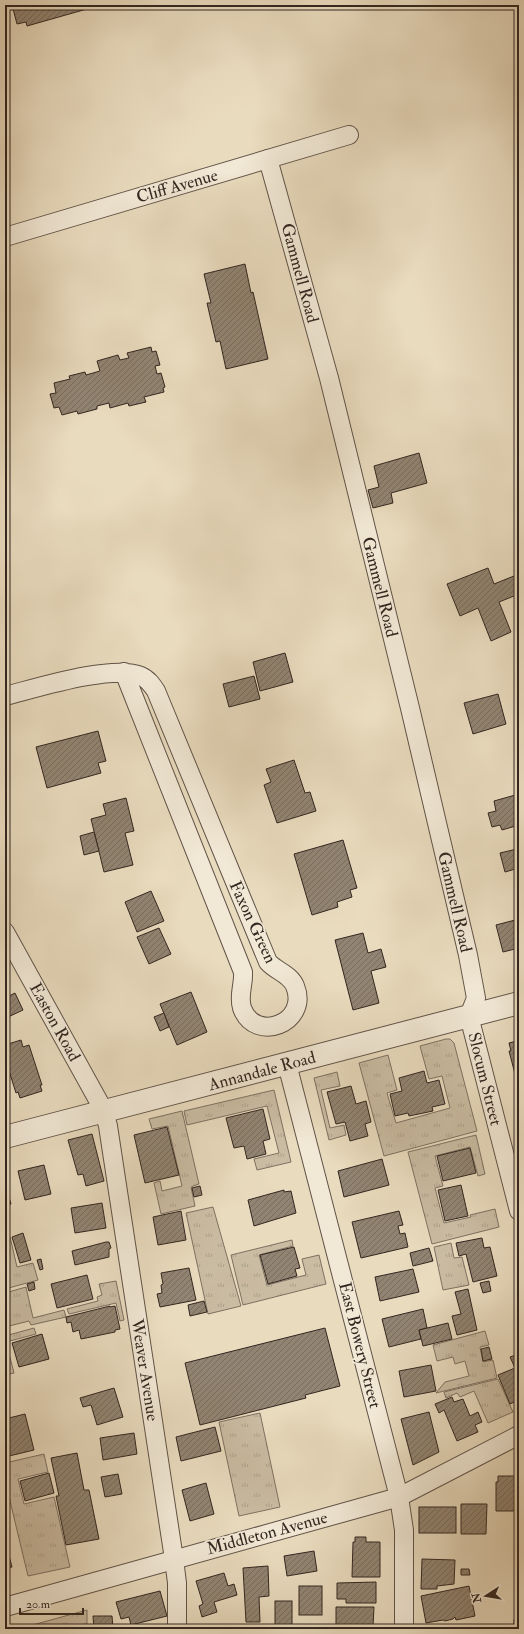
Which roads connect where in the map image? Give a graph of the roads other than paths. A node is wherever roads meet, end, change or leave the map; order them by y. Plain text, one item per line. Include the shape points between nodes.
1 (349, 135) dead end
2 (268, 159) junction
3 (5, 237) edge
4 (124, 672) junction
5 (5, 696) edge
6 (5, 932) edge
7 (519, 1003) edge
8 (469, 1016) junction
9 (288, 1064) junction
10 (104, 1111) junction
11 (5, 1137) edge
12 (519, 1211) edge
13 (519, 1435) edge
14 (399, 1497) junction
15 (174, 1559) junction
16 (5, 1607) edge
17 (177, 1629) edge
18 (404, 1629) edge

1 - 2 street, Cliff Avenue
2 - 3 street, Cliff Avenue
2 - 8 street, Gammell Road via 329,378 410,708 476,998
4 - 4 street, Faxon Green via 243,972 240,998 242,1007 249,1018 259,1025 276,1026 284,1023 295,1010 297,993 294,984 268,962 156,691 143,676
4 - 5 street, Faxon Green via 90,675
6 - 10 street, Easton Road
7 - 8 street, Annandale Road
8 - 9 street, Annandale Road
8 - 12 street, Slocum Street
9 - 10 street, Annandale Road
9 - 14 street, East Bowery Street
10 - 11 street, Annandale Road
10 - 15 street, Weaver Avenue
13 - 14 street, Middleton Avenue
14 - 15 street, Middleton Avenue
14 - 18 street, East Bowery Street via 404,1530
15 - 16 street, Middleton Avenue
15 - 17 street, Weaver Avenue

